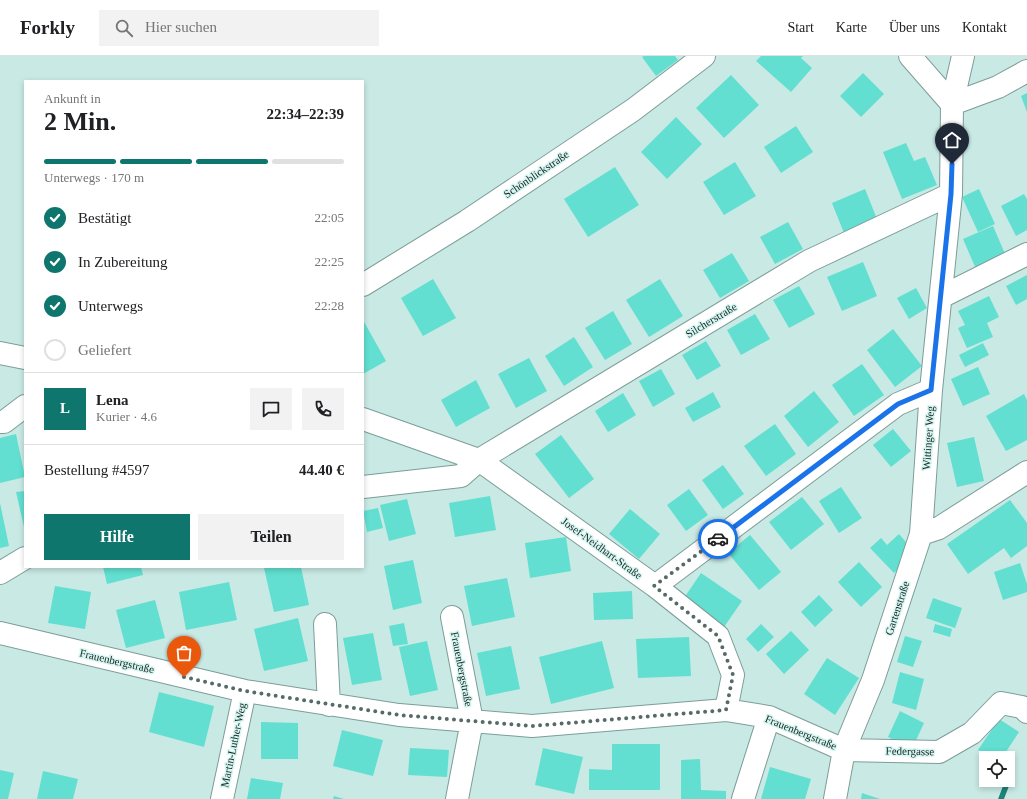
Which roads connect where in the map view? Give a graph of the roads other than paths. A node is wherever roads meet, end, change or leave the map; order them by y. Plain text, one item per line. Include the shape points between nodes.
1 (704, 56) edge
2 (910, 56) edge
3 (963, 56) edge
4 (1027, 71) edge
5 (952, 104) junction
6 (951, 194) junction
7 (1027, 254) edge
8 (364, 284) edge
9 (941, 297) junction
10 (0, 353) edge
11 (24, 358) edge
12 (931, 390) junction
13 (24, 407) edge
14 (364, 419) edge
15 (0, 422) edge
16 (479, 460) junction
17 (1027, 472) edge
18 (364, 487) edge
19 (920, 534) junction
20 (24, 559) edge
21 (0, 573) edge
22 (654, 586) junction
23 (452, 617) dead end
24 (325, 624) dead end
25 (0, 633) edge
26 (245, 691) junction
27 (329, 705) junction
28 (726, 710) junction
29 (1027, 712) edge
30 (769, 717) junction
31 (472, 721) junction
32 (844, 750) junction
33 (222, 799) edge
34 (457, 799) edge
35 (743, 799) edge
36 (835, 799) edge

1 - 8 street, Schönblickstraße via 633,110 467,221
2 - 5 street
3 - 5 street, Wittinger Weg
4 - 5 street via 998,87
5 - 6 street, Wittinger Weg
6 - 9 street, Wittinger Weg
6 - 16 street, Silcherstraße via 809,261
7 - 9 street
9 - 12 street, Wittinger Weg
10 - 11 street
12 - 19 street, Wittinger Weg
12 - 22 street via 898,404
13 - 15 street via 4,422
14 - 16 street, Josef-Neidhart-Straße
16 - 18 street via 461,476
16 - 22 street, Josef-Neidhart-Straße
17 - 19 street via 939,528
19 - 32 street, Gartenstraße via 873,680
20 - 21 street
22 - 28 street, Josef-Neidhart-Straße via 718,636 733,675
23 - 31 street, Frauenbergstraße
24 - 27 street
25 - 26 street, Frauenbergstraße
26 - 27 street, Frauenbergstraße
26 - 33 street, Martin-Luther-Weg
27 - 31 street, Frauenbergstraße via 399,715
28 - 30 street, Frauenbergstraße
28 - 31 street, Frauenbergstraße via 532,726
29 - 32 street, Federgasse via 1022,707 1001,703 972,733 939,752
30 - 32 street, Frauenbergstraße
30 - 35 street
31 - 34 street, Frauenbergstraße
32 - 36 street, Gartenstraße

